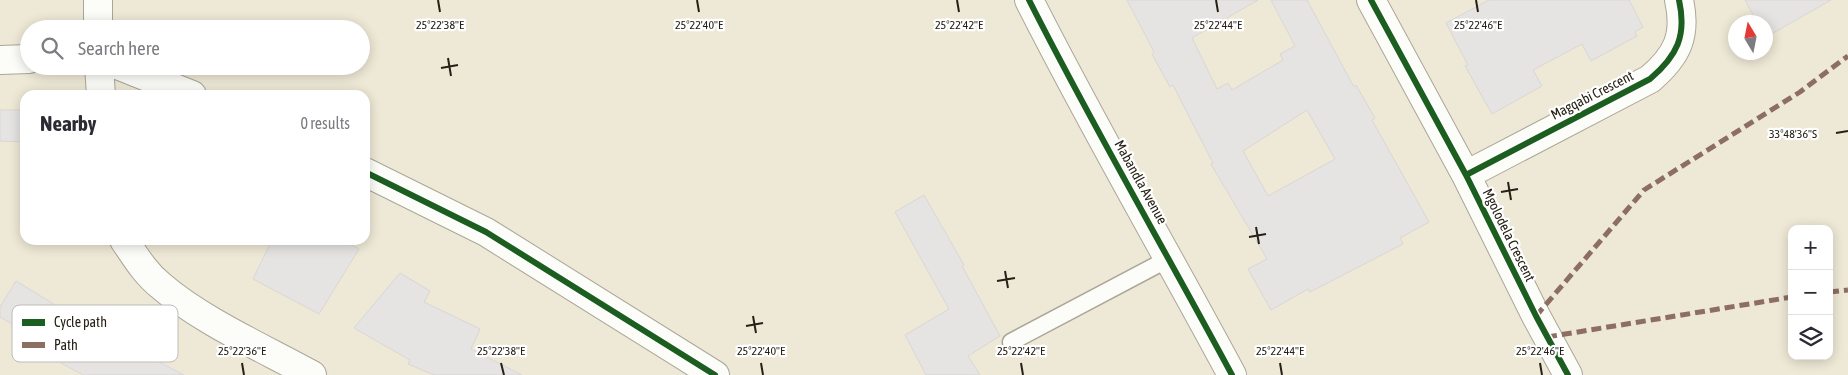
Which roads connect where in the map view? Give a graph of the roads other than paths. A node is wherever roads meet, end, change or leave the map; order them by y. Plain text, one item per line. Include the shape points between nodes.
1 (98, 0) edge
2 (1029, 0) edge
3 (1371, 0) edge
4 (1679, 0) edge
5 (98, 20) edge
6 (0, 60) edge
7 (20, 60) edge
8 (100, 75) edge
9 (142, 75) edge
10 (101, 90) edge
11 (180, 90) edge
12 (370, 174) edge
13 (1466, 175) junction
14 (127, 245) edge
15 (1170, 258) junction
16 (1011, 342) dead end
17 (312, 375) edge
18 (715, 375) edge
19 (1232, 375) edge
20 (1568, 375) edge

1 - 5 street
2 - 15 street, Mabandla Avenue via 1070,82
3 - 13 street, Mgolodela Crescent
4 - 13 street, Magqabi Crescent via 1683,16 1678,42 1666,65 1650,79
6 - 7 street
8 - 10 street
9 - 11 street
12 - 18 street via 486,232
13 - 20 street, Mgolodela Crescent
14 - 17 street via 159,285 191,309
15 - 16 lane
15 - 19 street, Mabandla Avenue

